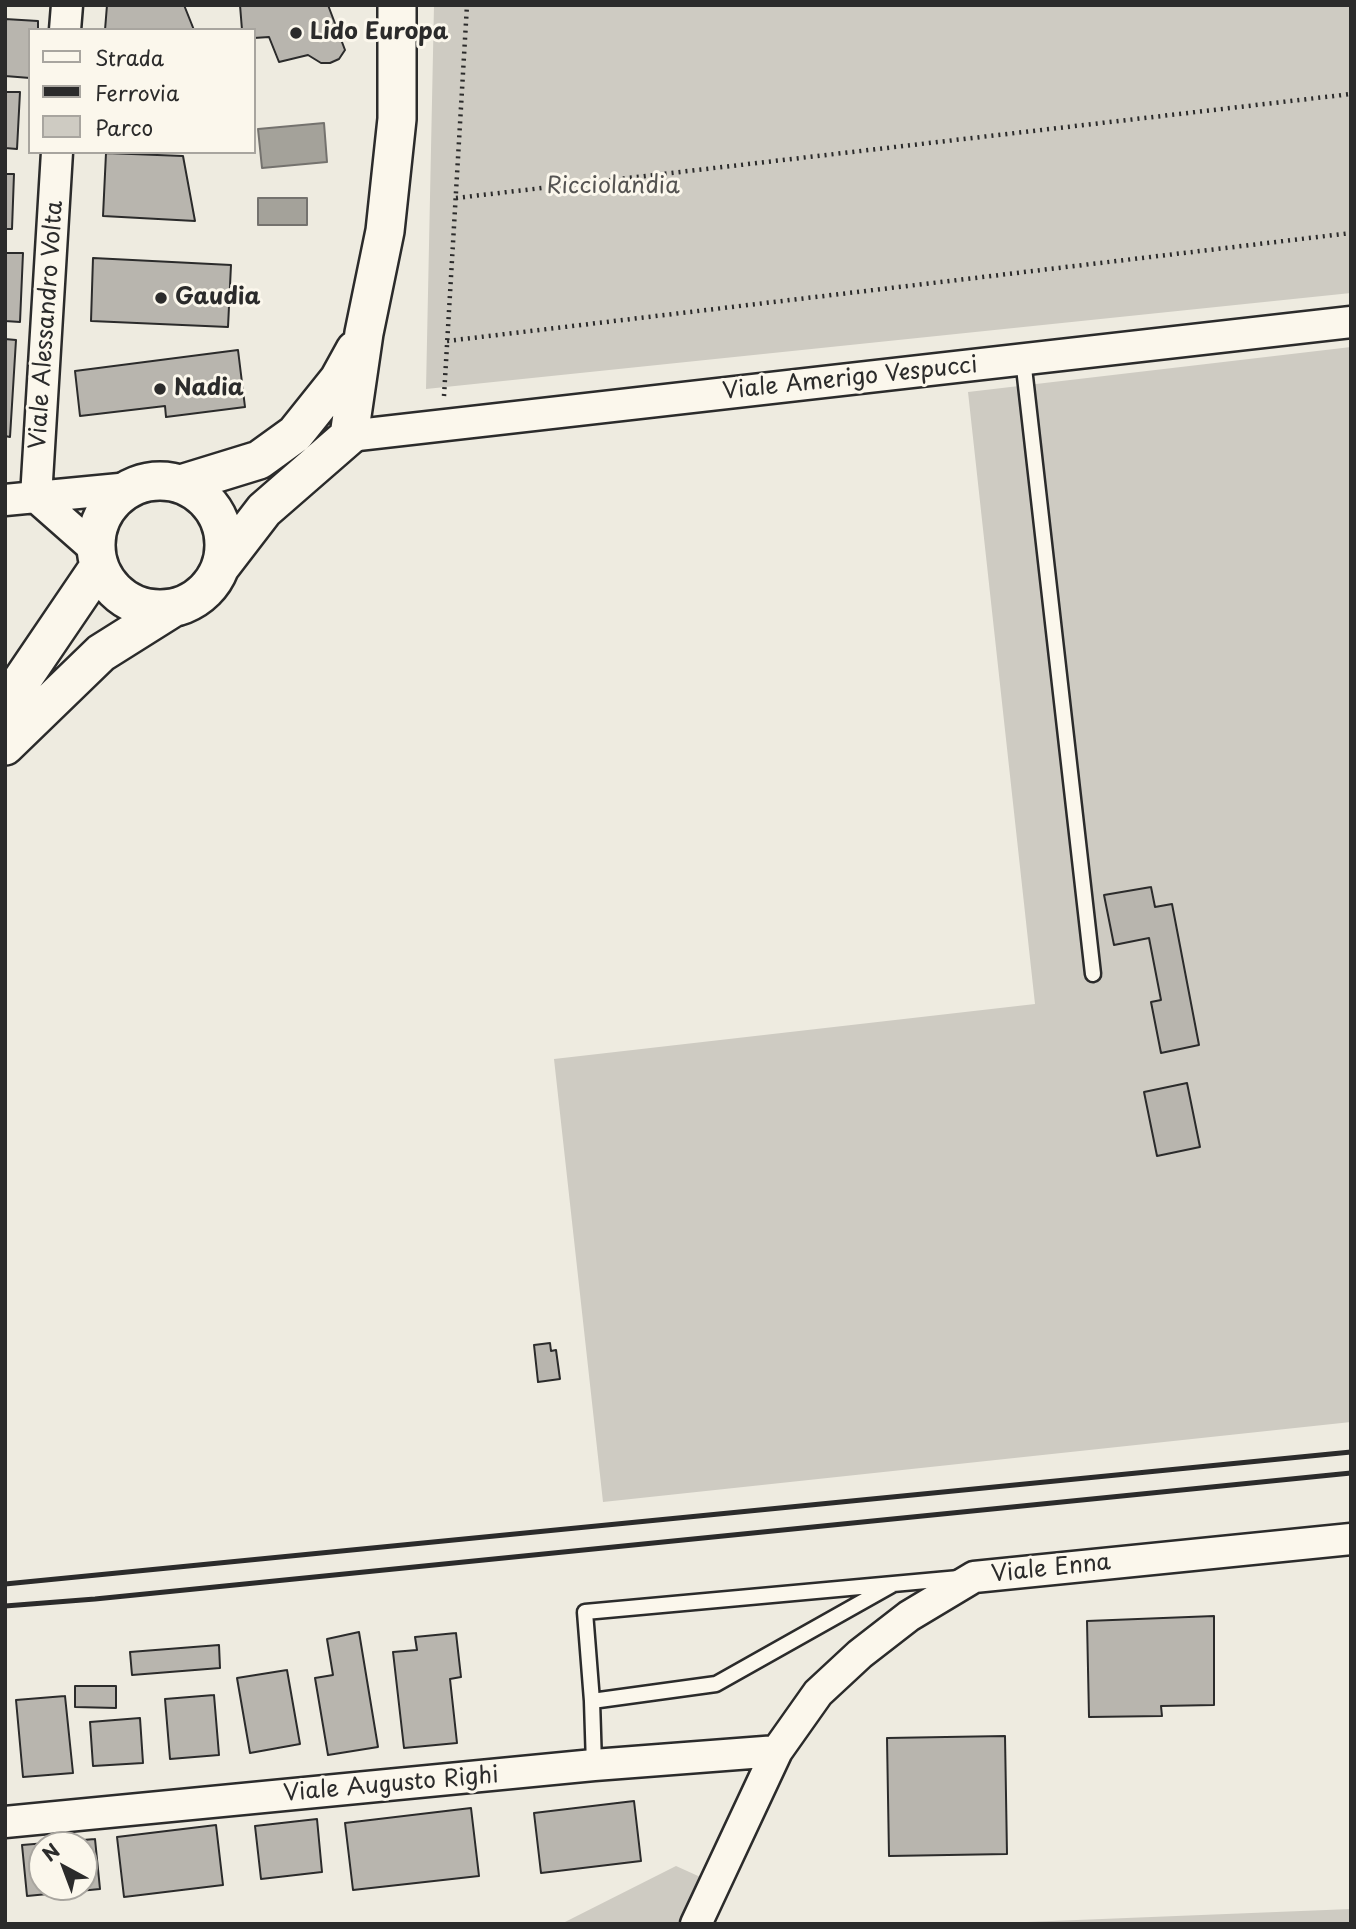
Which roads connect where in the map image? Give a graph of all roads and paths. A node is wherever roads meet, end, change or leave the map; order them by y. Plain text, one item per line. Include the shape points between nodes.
1 (67, 5) edge
2 (397, 5) edge
3 (467, 5) edge
4 (65, 28) edge
5 (1351, 94) edge
6 (57, 154) edge
7 (456, 198) junction
8 (1351, 233) edge
9 (1351, 322) edge
10 (364, 333) junction
11 (447, 341) junction
12 (1023, 359) junction
13 (442, 425) junction
14 (349, 436) junction
15 (181, 484) junction
16 (130, 488) junction
17 (36, 497) junction
18 (5, 500) edge
19 (97, 559) junction
20 (221, 566) junction
21 (171, 609) junction
22 (5, 705) edge
23 (5, 746) edge
24 (1093, 975) dead end
25 (1351, 1539) edge
26 (974, 1577) junction
27 (892, 1585) junction
28 (592, 1700) junction
29 (777, 1751) junction
30 (594, 1765) junction
31 (5, 1822) edge
32 (696, 1924) edge

1 - 4 street
2 - 10 street via 397,119 385,231
3 - 7 path
5 - 7 path
6 - 17 street, Viale Alessandro Volta
7 - 11 path
8 - 11 path
9 - 12 street, Viale Amerigo Vespucci
10 - 14 street
10 - 15 street via 339,380 295,434 259,460
11 - 13 path
12 - 13 street, Viale Amerigo Vespucci
12 - 24 lane
13 - 14 street, Viale Amerigo Vespucci
14 - 20 street via 264,510
15 - 16 street via 147,482
15 - 20 street via 213,508 222,526
16 - 17 street
16 - 19 street via 103,513 96,531
17 - 18 street
17 - 19 street
19 - 21 street via 110,587 127,601 148,609
19 - 22 street
20 - 21 street via 201,594
21 - 23 street via 101,653
25 - 26 street, Viale Enna
26 - 27 lane
26 - 29 street, Viale Enna via 909,1616 860,1654 818,1692
27 - 28 lane via 716,1684
27 - 28 lane via 585,1612
28 - 30 lane
29 - 30 street, Viale Augusto Righi
29 - 32 street, Viale Enna
30 - 31 street, Viale Augusto Righi

